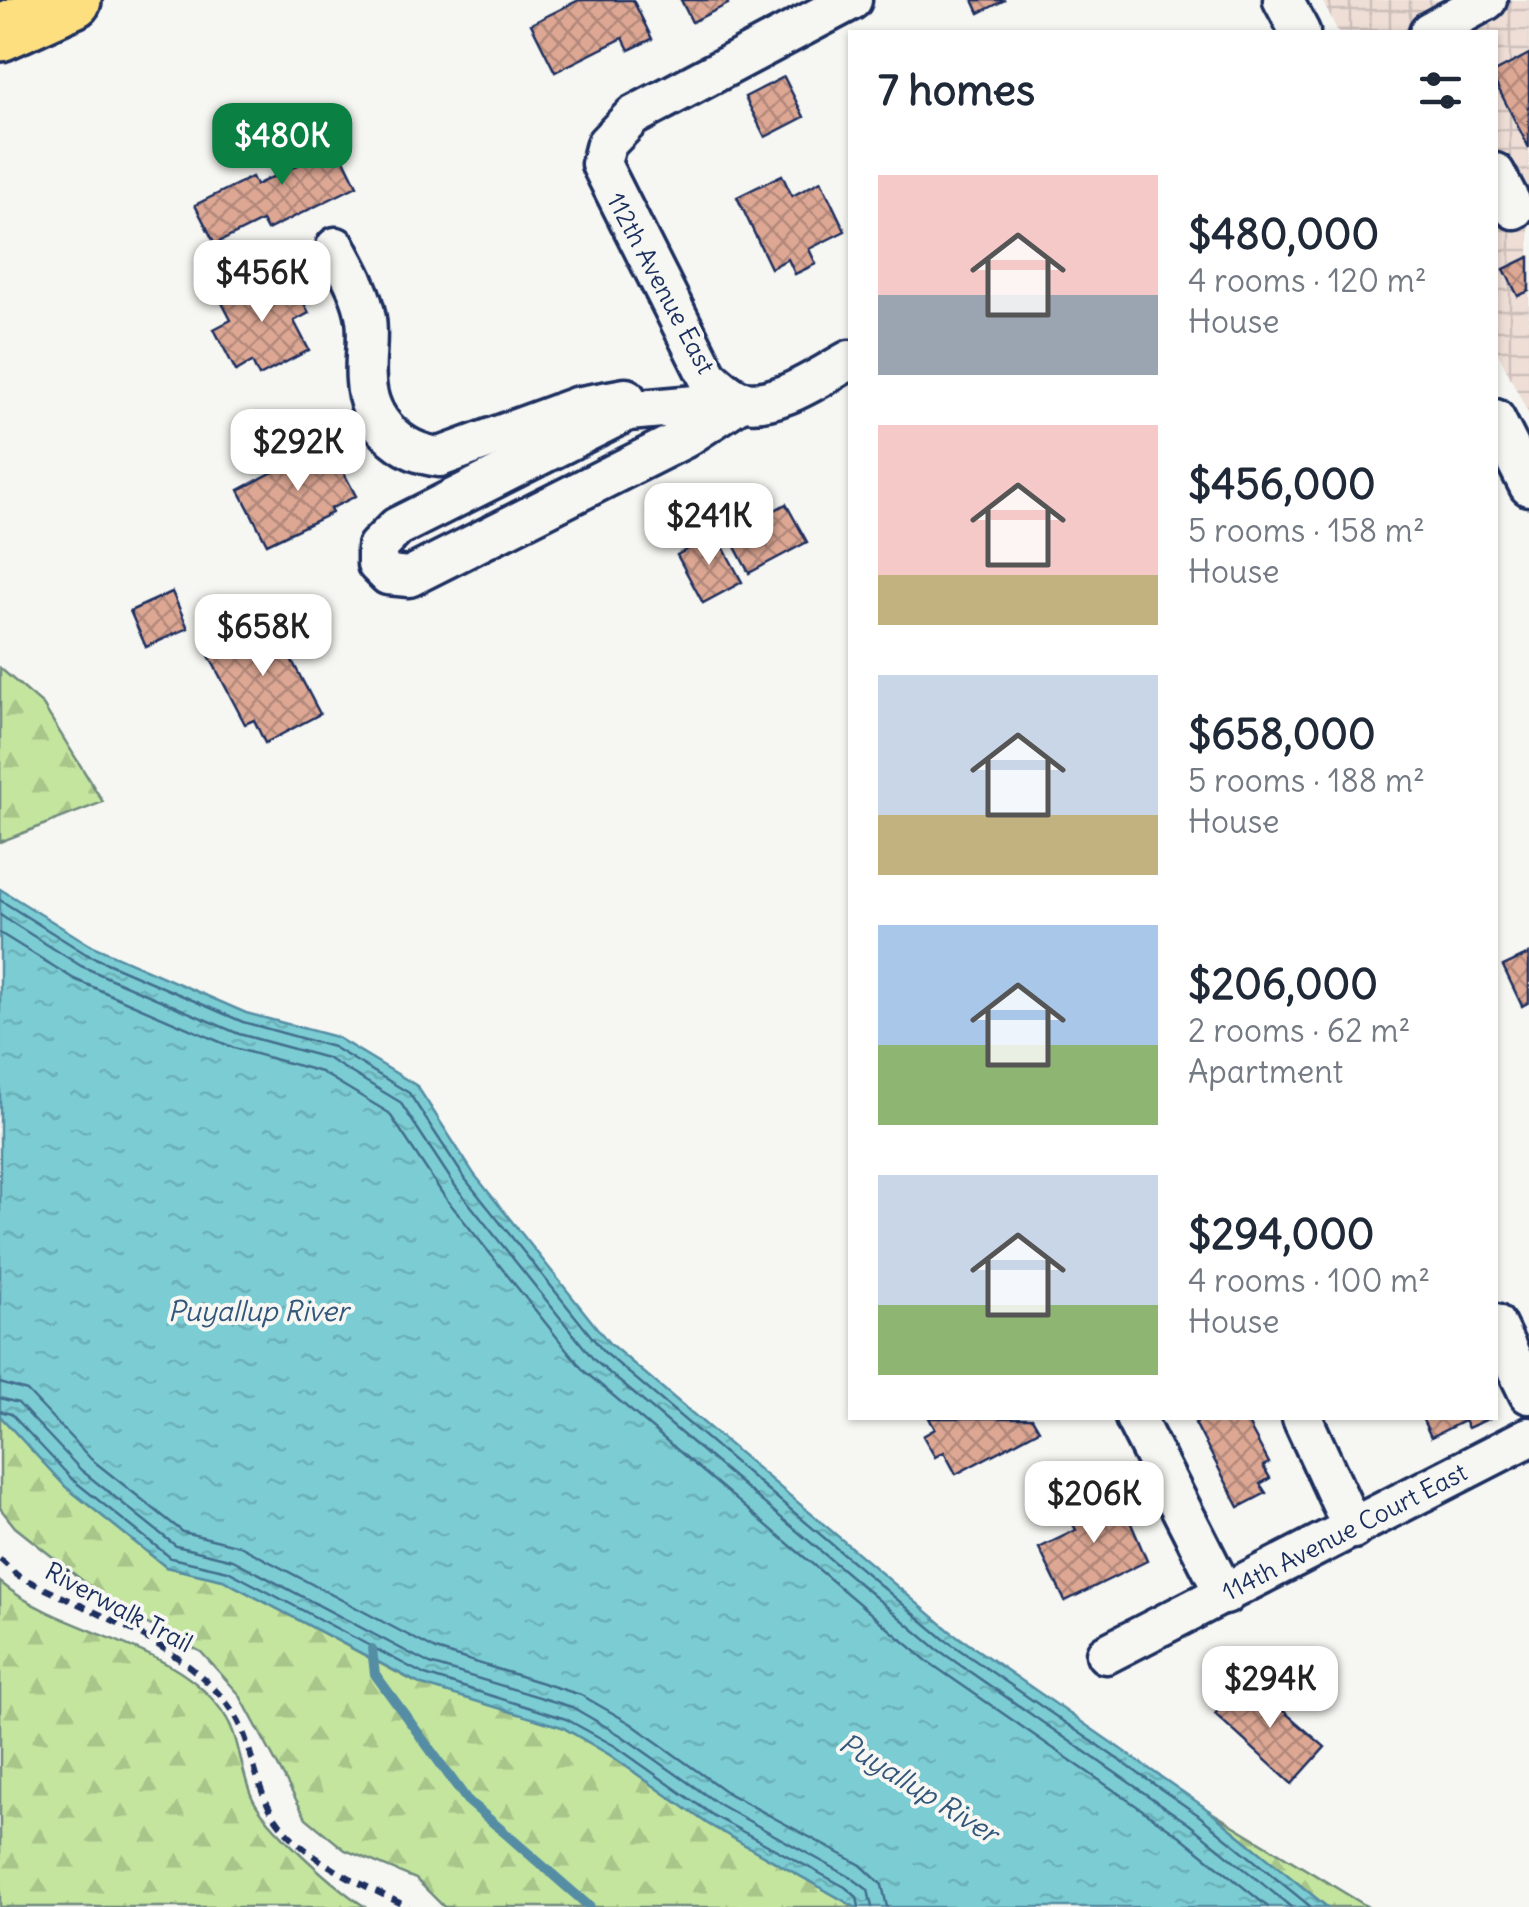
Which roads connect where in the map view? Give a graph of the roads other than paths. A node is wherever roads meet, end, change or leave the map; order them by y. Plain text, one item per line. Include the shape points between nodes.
1 (74, 0) edge
2 (1283, 0) edge
3 (1487, 0) edge
4 (839, 7) edge
5 (1299, 30) edge
6 (1433, 30) edge
7 (0, 33) edge
8 (1498, 179) edge
9 (1513, 210) edge
10 (336, 247) dead end
11 (848, 361) edge
12 (742, 400) junction
13 (679, 422) junction
14 (1498, 424) edge
15 (1529, 486) edge
16 (1498, 1330) edge
17 (1529, 1394) edge
18 (1135, 1420) edge
19 (1303, 1420) edge
20 (1529, 1437) edge
21 (1354, 1530) junction
22 (1225, 1595) junction
23 (1106, 1654) dead end

1 - 7 highway
2 - 5 street
3 - 6 street
4 - 12 street, 112th Avenue East via 633,116 603,152 606,182 708,377
8 - 9 street
10 - 13 street via 363,306 365,383 377,416 395,441 417,455 440,457 576,407 647,395
11 - 12 street via 796,388
12 - 13 street
13 - 13 street via 628,410 396,528 378,547 377,564 388,575 408,576
14 - 15 street
16 - 17 street
18 - 22 street
19 - 21 street
20 - 21 street, 114th Avenue Court East
21 - 22 street, 114th Avenue Court East
22 - 23 street, 114th Avenue Court East

